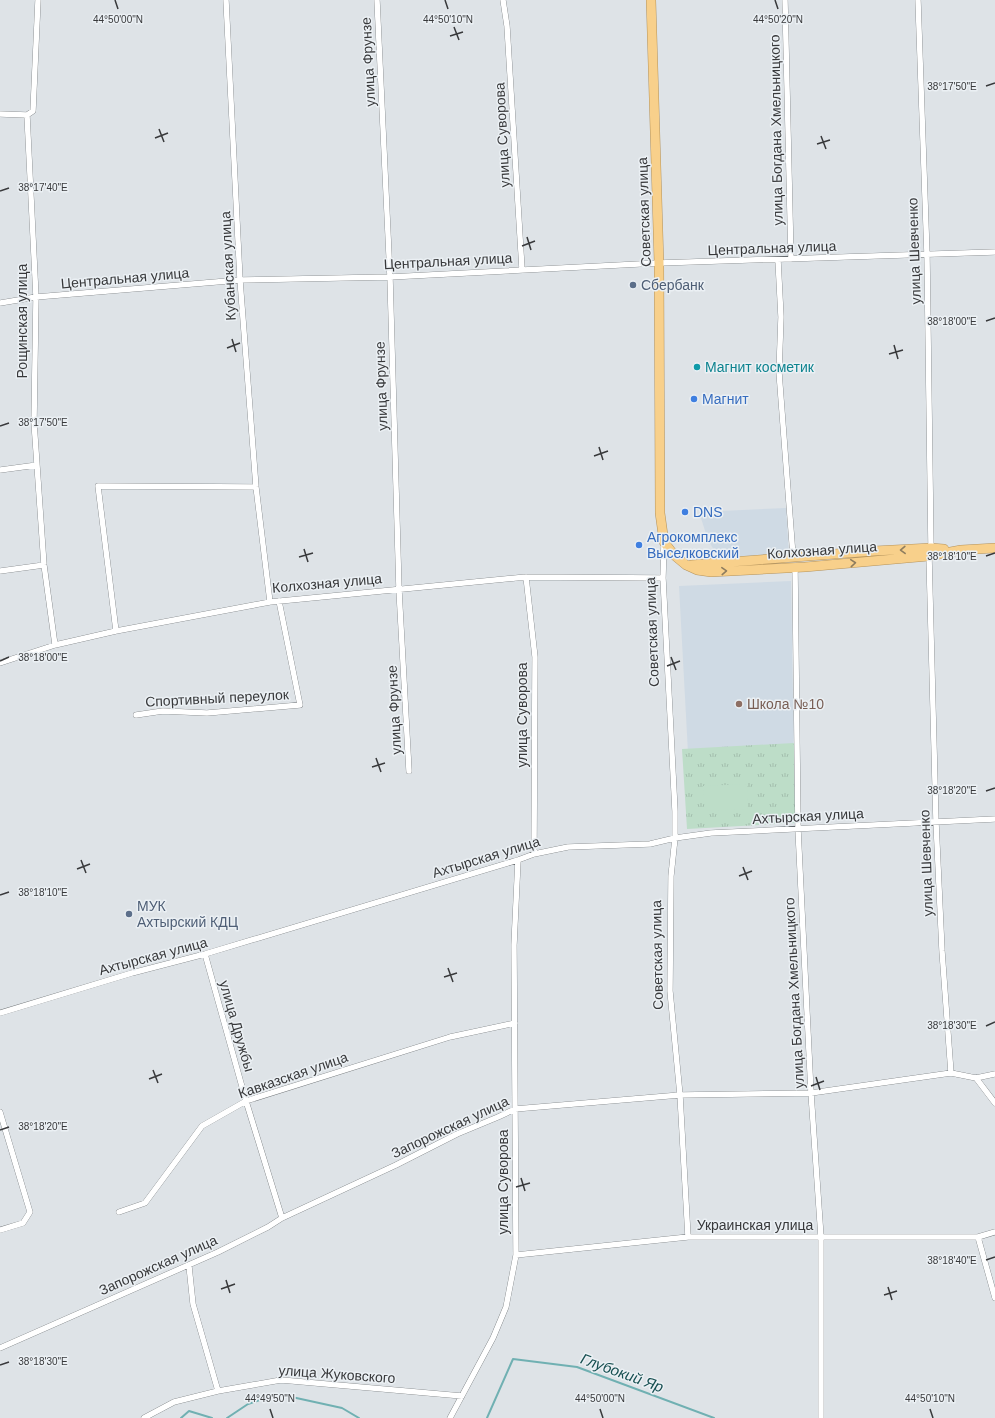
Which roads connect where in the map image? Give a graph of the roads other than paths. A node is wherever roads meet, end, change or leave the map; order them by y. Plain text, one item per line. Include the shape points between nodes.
1 (38, 0) edge
2 (226, 0) edge
3 (377, 0) edge
4 (503, 0) edge
5 (651, 0) edge
6 (785, 0) edge
7 (918, 0) edge
8 (0, 114) edge
9 (27, 115) junction
10 (995, 252) edge
11 (927, 254) junction
12 (791, 259) junction
13 (778, 260) junction
14 (659, 263) junction
15 (522, 269) junction
16 (390, 277) junction
17 (240, 280) junction
18 (36, 297) junction
19 (0, 303) edge
20 (36, 466) junction
21 (0, 470) edge
22 (256, 487) junction
23 (664, 542) junction
24 (995, 548) edge
25 (930, 552) junction
26 (793, 556) junction
27 (44, 565) junction
28 (686, 565) junction
29 (795, 567) junction
30 (0, 571) edge
31 (526, 577) junction
32 (664, 578) junction
33 (399, 590) junction
34 (279, 601) junction
35 (270, 602) junction
36 (116, 631) junction
37 (55, 645) junction
38 (0, 663) edge
39 (136, 715) dead end
40 (409, 771) dead end
41 (995, 819) edge
42 (936, 822) junction
43 (798, 829) junction
44 (675, 838) junction
45 (534, 854) junction
46 (518, 860) junction
47 (205, 954) junction
48 (0, 1013) edge
49 (515, 1024) junction
50 (951, 1072) junction
51 (995, 1074) edge
52 (976, 1078) junction
53 (811, 1093) junction
54 (680, 1095) junction
55 (246, 1101) junction
56 (995, 1103) edge
57 (515, 1109) junction
58 (0, 1112) edge
59 (119, 1212) dead end
60 (282, 1218) junction
61 (0, 1230) edge
62 (995, 1232) edge
63 (978, 1236) junction
64 (688, 1237) junction
65 (821, 1237) junction
66 (516, 1255) junction
67 (189, 1266) junction
68 (995, 1298) edge
69 (0, 1348) edge
70 (218, 1391) junction
71 (462, 1396) junction
72 (144, 1418) edge
73 (450, 1418) edge
74 (821, 1418) edge

1 - 9 street, Рощинская улица via 33,111
2 - 17 street, Кубанская улица
3 - 16 street, улица Фрунзе
4 - 15 street, улица Суворова via 508,26
5 - 14 highway, Советская улица
6 - 12 street, улица Богдана Хмельницкого
7 - 11 street, улица Шевченко
8 - 9 street
9 - 18 street, Рощинская улица
10 - 11 street, Центральная улица
11 - 12 street, Центральная улица
11 - 25 street, улица Шевченко
12 - 13 street, Центральная улица
13 - 14 street, Центральная улица
13 - 26 street via 781,317 779,372
14 - 15 street, Центральная улица
14 - 23 highway, Советская улица via 660,513
15 - 16 street, Центральная улица
16 - 17 street, Центральная улица
16 - 33 street, улица Фрунзе
17 - 18 street, Центральная улица
17 - 22 street, Кубанская улица
18 - 19 street, Центральная улица
18 - 20 street, Рощинская улица
20 - 21 street
20 - 27 street, Рощинская улица
22 - 35 street, Кубанская улица
22 - 36 street via 98,486
23 - 28 highway, Колхозная улица
23 - 32 street, Советская улица
24 - 25 highway, Колхозная улица
25 -> 26 highway, Колхозная улица via 874,551
29 -> 25 highway, Колхозная улица
25 - 42 street, улица Шевченко
26 - 28 highway, Колхозная улица
27 - 30 street
27 - 37 street, Рощинская улица
28 -> 29 highway, Колхозная улица via 696,570 711,572
29 - 43 street, улица Богдана Хмельницкого
31 - 32 street, Колхозная улица
31 - 33 street, Колхозная улица
31 - 45 street, улица Суворова via 535,657
32 - 44 street, Советская улица
33 - 34 street, Колхозная улица
33 - 40 street, улица Фрунзе
34 - 35 street, Колхозная улица
34 - 39 street, Спортивный переулок via 300,705 207,713 163,711
35 - 36 street, Колхозная улица
36 - 37 street, Колхозная улица
37 - 38 street, Колхозная улица
41 - 42 street, Ахтырская улица
42 - 43 street, Ахтырская улица
42 - 50 street, улица Шевченко
43 - 44 street, Ахтырская улица via 711,833
43 - 53 street, улица Богдана Хмельницкого
44 - 45 street, Ахтырская улица via 650,844 568,847
44 - 54 street, Советская улица via 671,876 670,991
45 - 46 street, Ахтырская улица
46 - 47 street, Ахтырская улица
46 - 49 street, улица Суворова via 514,945
47 - 48 street, Ахтырская улица
47 - 55 street, улица Дружбы
49 - 55 street, Кавказская улица via 450,1037
49 - 57 street, улица Суворова
50 - 52 street, Запорожская улица
50 - 53 street, Запорожская улица
51 - 52 street, Запорожская улица
52 - 56 street
53 - 54 street, Запорожская улица
53 - 65 street, улица Богдана Хмельницкого
54 - 57 street, Запорожская улица
54 - 64 street, Советская улица
55 - 59 street, Кавказская улица via 202,1126 145,1203
55 - 60 street, улица Дружбы
57 - 60 street, Запорожская улица
57 - 66 street, улица Суворова
58 - 61 street via 30,1212 23,1223
60 - 67 street, Запорожская улица
62 - 63 street, Украинская улица
63 - 65 street, Украинская улица
63 - 68 street
64 - 65 street, Украинская улица
64 - 66 street, Украинская улица
65 - 74 street, улица Богдана Хмельницкого
66 - 71 street, улица Суворова via 506,1307 493,1338
67 - 69 street, Запорожская улица
67 - 70 street via 193,1304
70 - 71 street, улица Жуковского via 281,1380
70 - 72 street, улица Жуковского via 174,1402
71 - 73 street, улица Суворова

